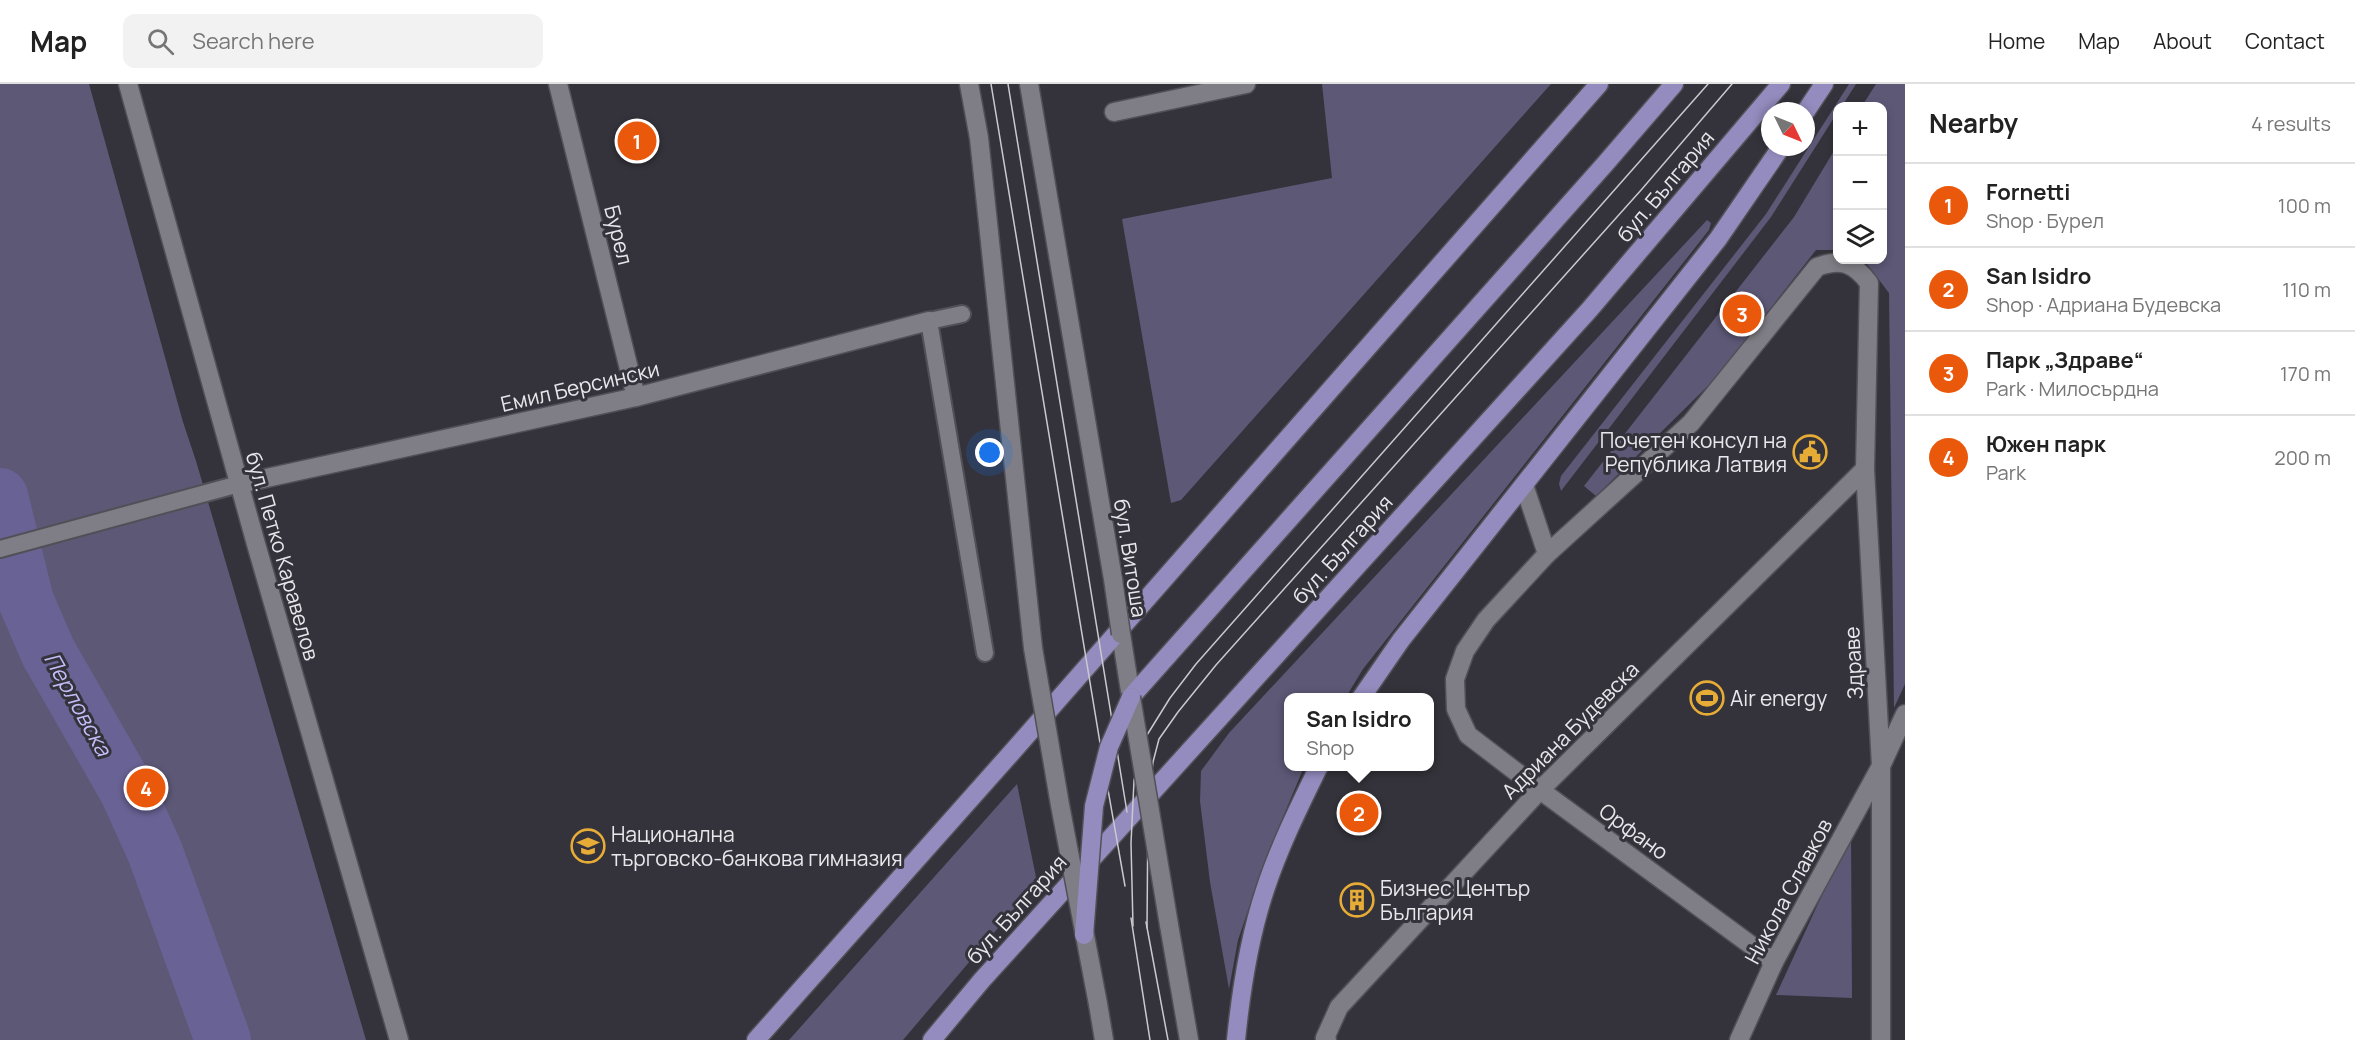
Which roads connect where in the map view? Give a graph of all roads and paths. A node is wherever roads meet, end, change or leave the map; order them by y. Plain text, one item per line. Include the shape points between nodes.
1 (128, 84) edge
2 (558, 84) edge
3 (969, 84) edge
4 (1029, 84) edge
5 (1245, 84) edge
6 (1599, 84) edge
7 (1674, 84) edge
8 (1781, 84) edge
9 (1824, 84) edge
10 (1812, 102) edge
11 (1114, 112) dead end
12 (1775, 156) edge
13 (962, 314) dead end
14 (929, 321) junction
15 (636, 397) junction
16 (1865, 470) junction
17 (239, 484) junction
18 (1524, 485) junction
19 (0, 549) edge
20 (1547, 554) junction
21 (985, 653) dead end
22 (1364, 693) edge
23 (1131, 697) junction
24 (1905, 714) edge
25 (1881, 765) junction
26 (1317, 771) edge
27 (1540, 790) junction
28 (1084, 935) junction
29 (1774, 962) junction
30 (1326, 1039) edge
31 (399, 1040) edge
32 (756, 1040) edge
33 (932, 1040) edge
34 (1104, 1040) edge
35 (1189, 1040) edge
36 (1236, 1040) edge
37 (1738, 1040) edge
38 (1881, 1040) edge

1 - 17 street, бул. Петко Каравелов
2 - 15 street, Бурел
3 - 28 street, bridge via 979,138 1034,648
4 - 23 street, бул. Витоша, bridge
5 - 11 street
6 - 32 main road
7 - 23 main road
8 - 33 main road, бул. България via 1590,309
9 - 10 main road
12 - 18 main road via 1718,239
13 - 14 lane
14 - 15 street, Емил Берсински
14 - 21 lane
15 - 17 street, Емил Берсински
16 - 20 street, Здраве via 1869,283 1860,272 1832,261 1817,267 1691,423
16 - 25 street, Здраве
16 - 27 street, Адриана Будевска
17 - 19 lane
17 - 31 street, бул. Петко Каравелов
18 - 20 street
18 - 22 main road via 1401,640
20 - 27 street, Орфано via 1486,620 1465,651 1455,679 1455,709 1468,735
23 - 28 main road, bridge via 1109,747 1094,806
23 - 35 street, бул. Витоша, bridge
24 - 25 street, Никола Славков
25 - 29 street, Никола Славков
25 - 38 street, Здраве
26 - 36 main road via 1265,890 1252,936
27 - 29 street, Орфано
27 - 30 street, Адриана Будевска via 1339,1007
28 - 34 street, bridge
29 - 37 street, Никола Славков

